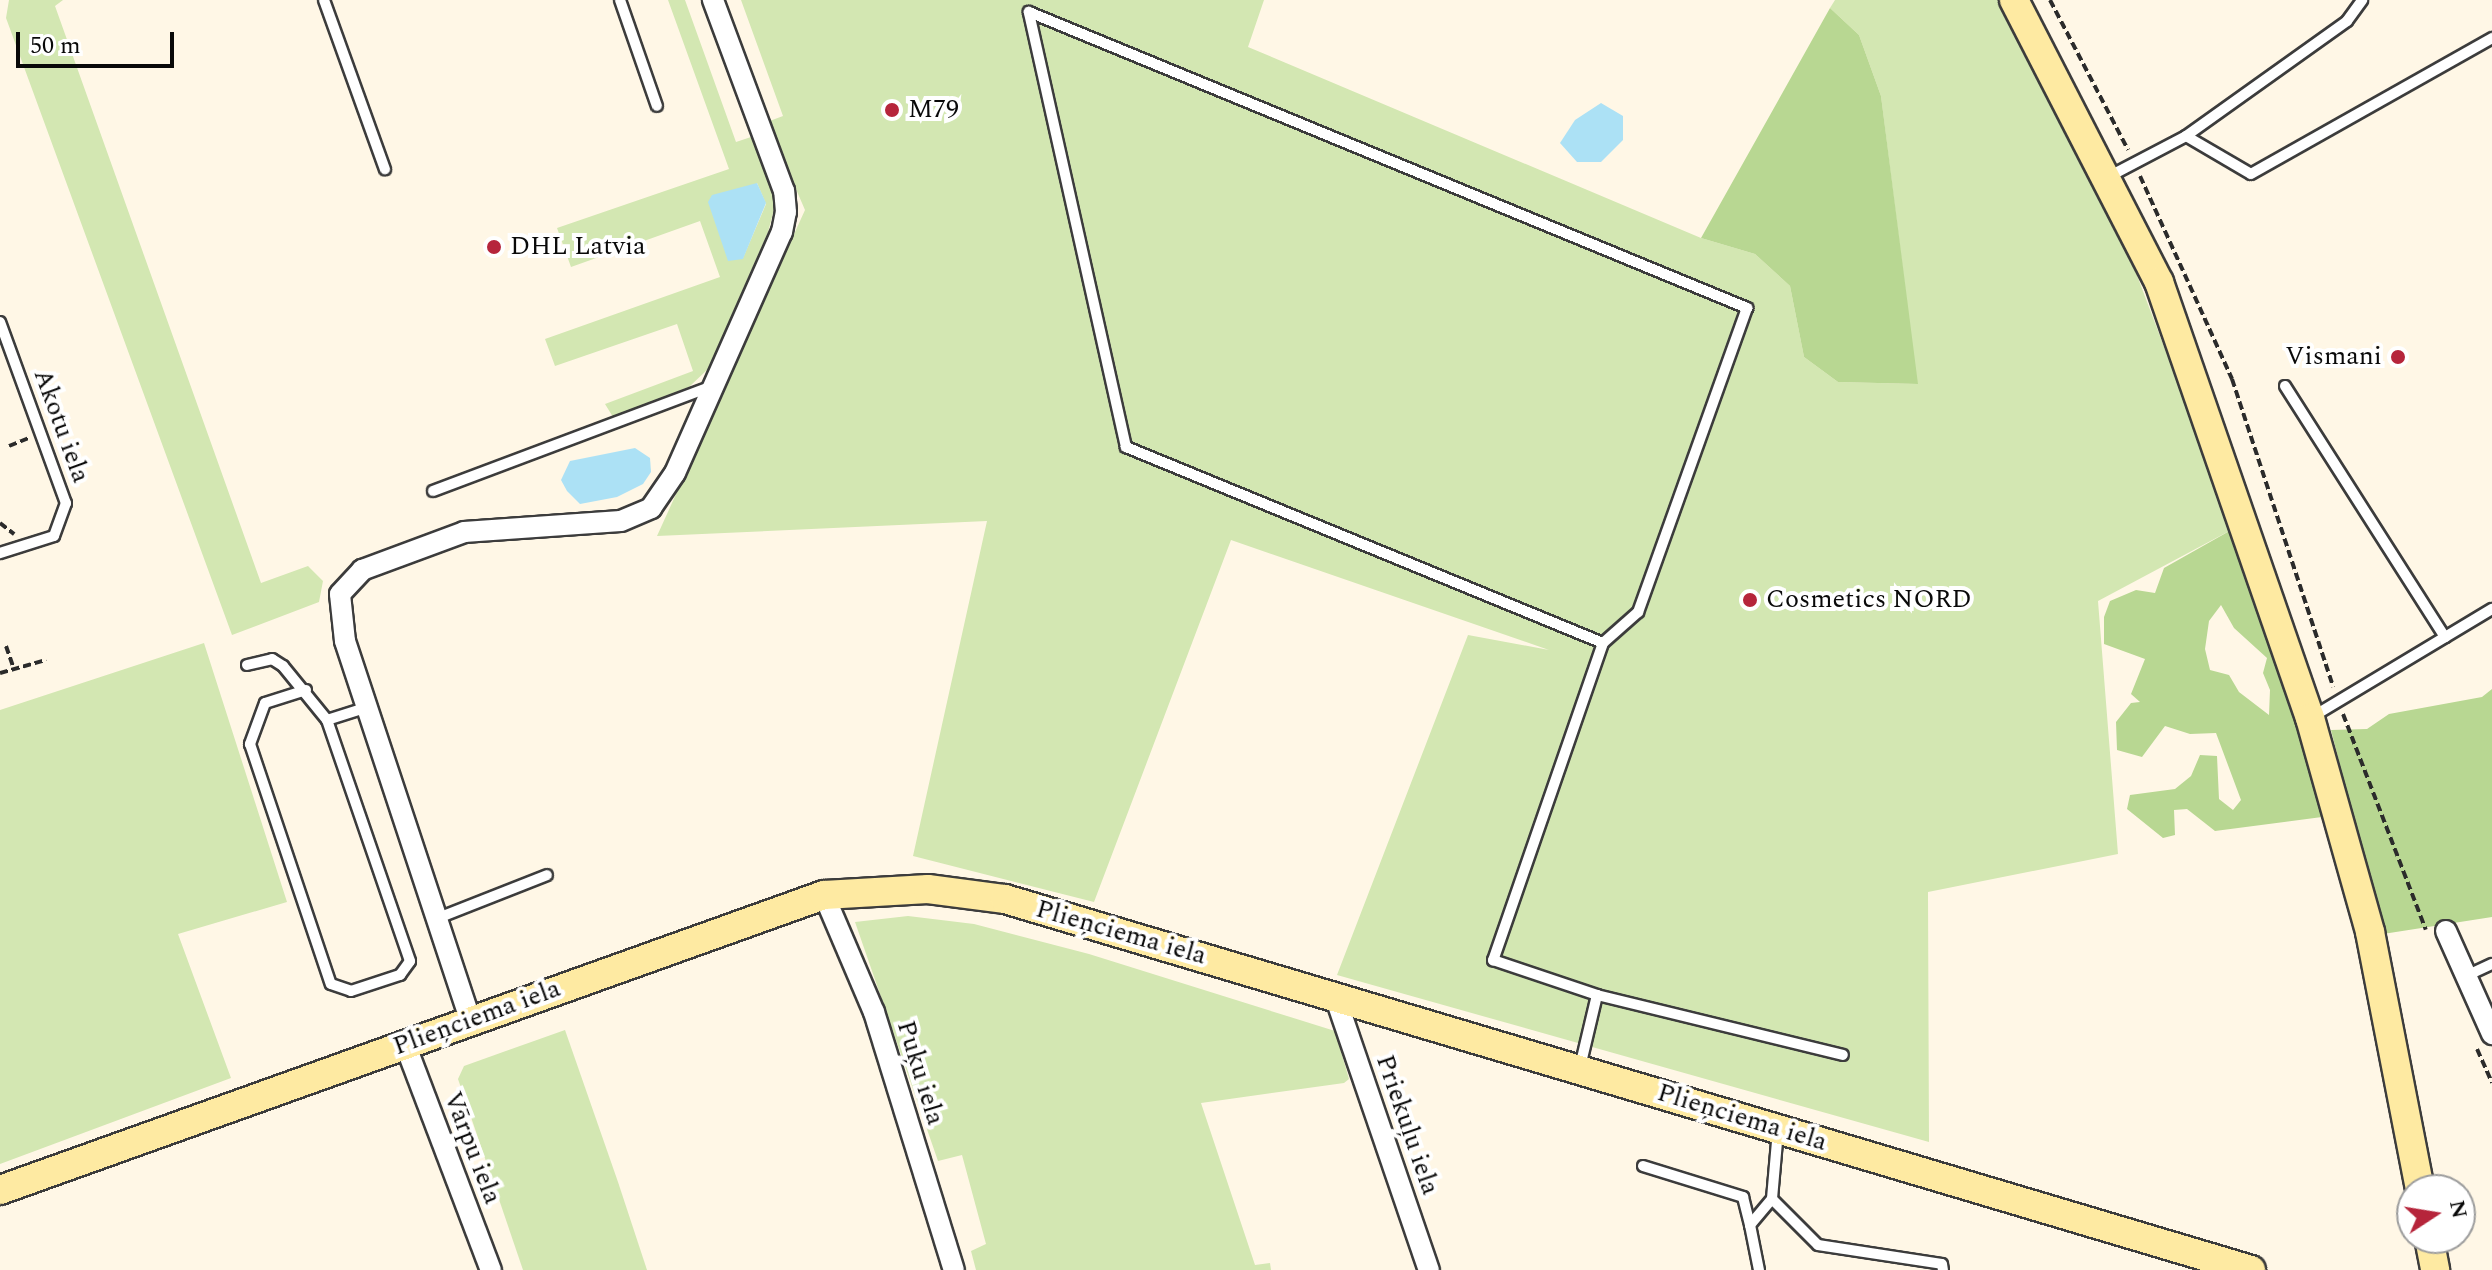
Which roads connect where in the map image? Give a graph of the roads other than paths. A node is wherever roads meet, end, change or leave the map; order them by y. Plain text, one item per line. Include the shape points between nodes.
1 (324, 0) edge
2 (620, 0) edge
3 (713, 0) edge
4 (1026, 0) edge
5 (2014, 0) edge
6 (2362, 0) edge
7 (1029, 12) junction
8 (2492, 38) edge
9 (657, 106) dead end
10 (2186, 136) junction
11 (385, 169) dead end
12 (2108, 177) junction
13 (0, 322) edge
14 (713, 385) junction
15 (2285, 386) dead end
16 (433, 491) dead end
17 (0, 553) edge
18 (2492, 609) edge
19 (2445, 637) junction
20 (1603, 643) junction
21 (247, 665) dead end
22 (306, 690) junction
23 (370, 706) junction
24 (2310, 718) junction
25 (327, 720) junction
26 (547, 875) dead end
27 (824, 895) junction
28 (438, 918) junction
29 (2438, 936) road end
30 (2492, 964) edge
31 (2466, 976) junction
32 (1597, 995) junction
33 (1335, 996) junction
34 (471, 1022) junction
35 (2492, 1034) edge
36 (405, 1044) junction
37 (1843, 1055) dead end
38 (1579, 1069) junction
39 (1778, 1129) junction
40 (1643, 1166) dead end
41 (2417, 1174) edge
42 (0, 1190) edge
43 (1772, 1199) junction
44 (1750, 1225) junction
45 (491, 1270) edge
46 (954, 1270) edge
47 (1429, 1270) edge
48 (1759, 1270) edge
49 (1943, 1270) edge
50 (2251, 1270) edge

1 - 11 lane
2 - 9 lane
3 - 14 street via 784,191 786,212 782,232
4 - 7 lane
5 - 12 main road
6 - 10 lane via 2347,21
7 - 20 lane via 1126,447
7 - 20 lane via 1747,308 1638,612
8 - 10 lane via 2251,174
10 - 12 lane
12 - 24 main road via 2159,282
13 - 17 lane, Akotu iela via 66,503 54,536
14 - 16 lane
14 - 23 street via 675,473 651,508 621,521 464,532 362,570 340,594 340,616
15 - 19 lane
18 - 19 lane
19 - 24 lane
20 - 32 lane via 1493,960
21 - 22 lane via 272,659
22 - 25 lane
22 - 25 lane via 265,703 250,744 331,984 351,991 400,975 410,961
23 - 25 lane
23 - 28 street
24 - 41 main road via 2370,932
26 - 28 lane
27 - 33 main road, Plieņciema iela via 868,889 963,891
27 - 34 main road, Plieņciema iela
27 - 46 street, Puķu iela via 874,1012
28 - 34 street
29 - 31 street
30 - 31 lane
31 - 35 street
32 - 37 lane
32 - 38 lane
33 - 38 main road, Plieņciema iela
33 - 47 street, Priekuļu iela
34 - 36 main road, Plieņciema iela
36 - 42 main road, Plieņciema iela
36 - 45 street, Vārpu iela
38 - 39 main road, Plieņciema iela
39 - 43 lane
39 - 50 main road, Plieņciema iela
40 - 44 lane via 1743,1197
43 - 44 lane
43 - 49 lane via 1818,1245 1942,1264
44 - 48 lane

